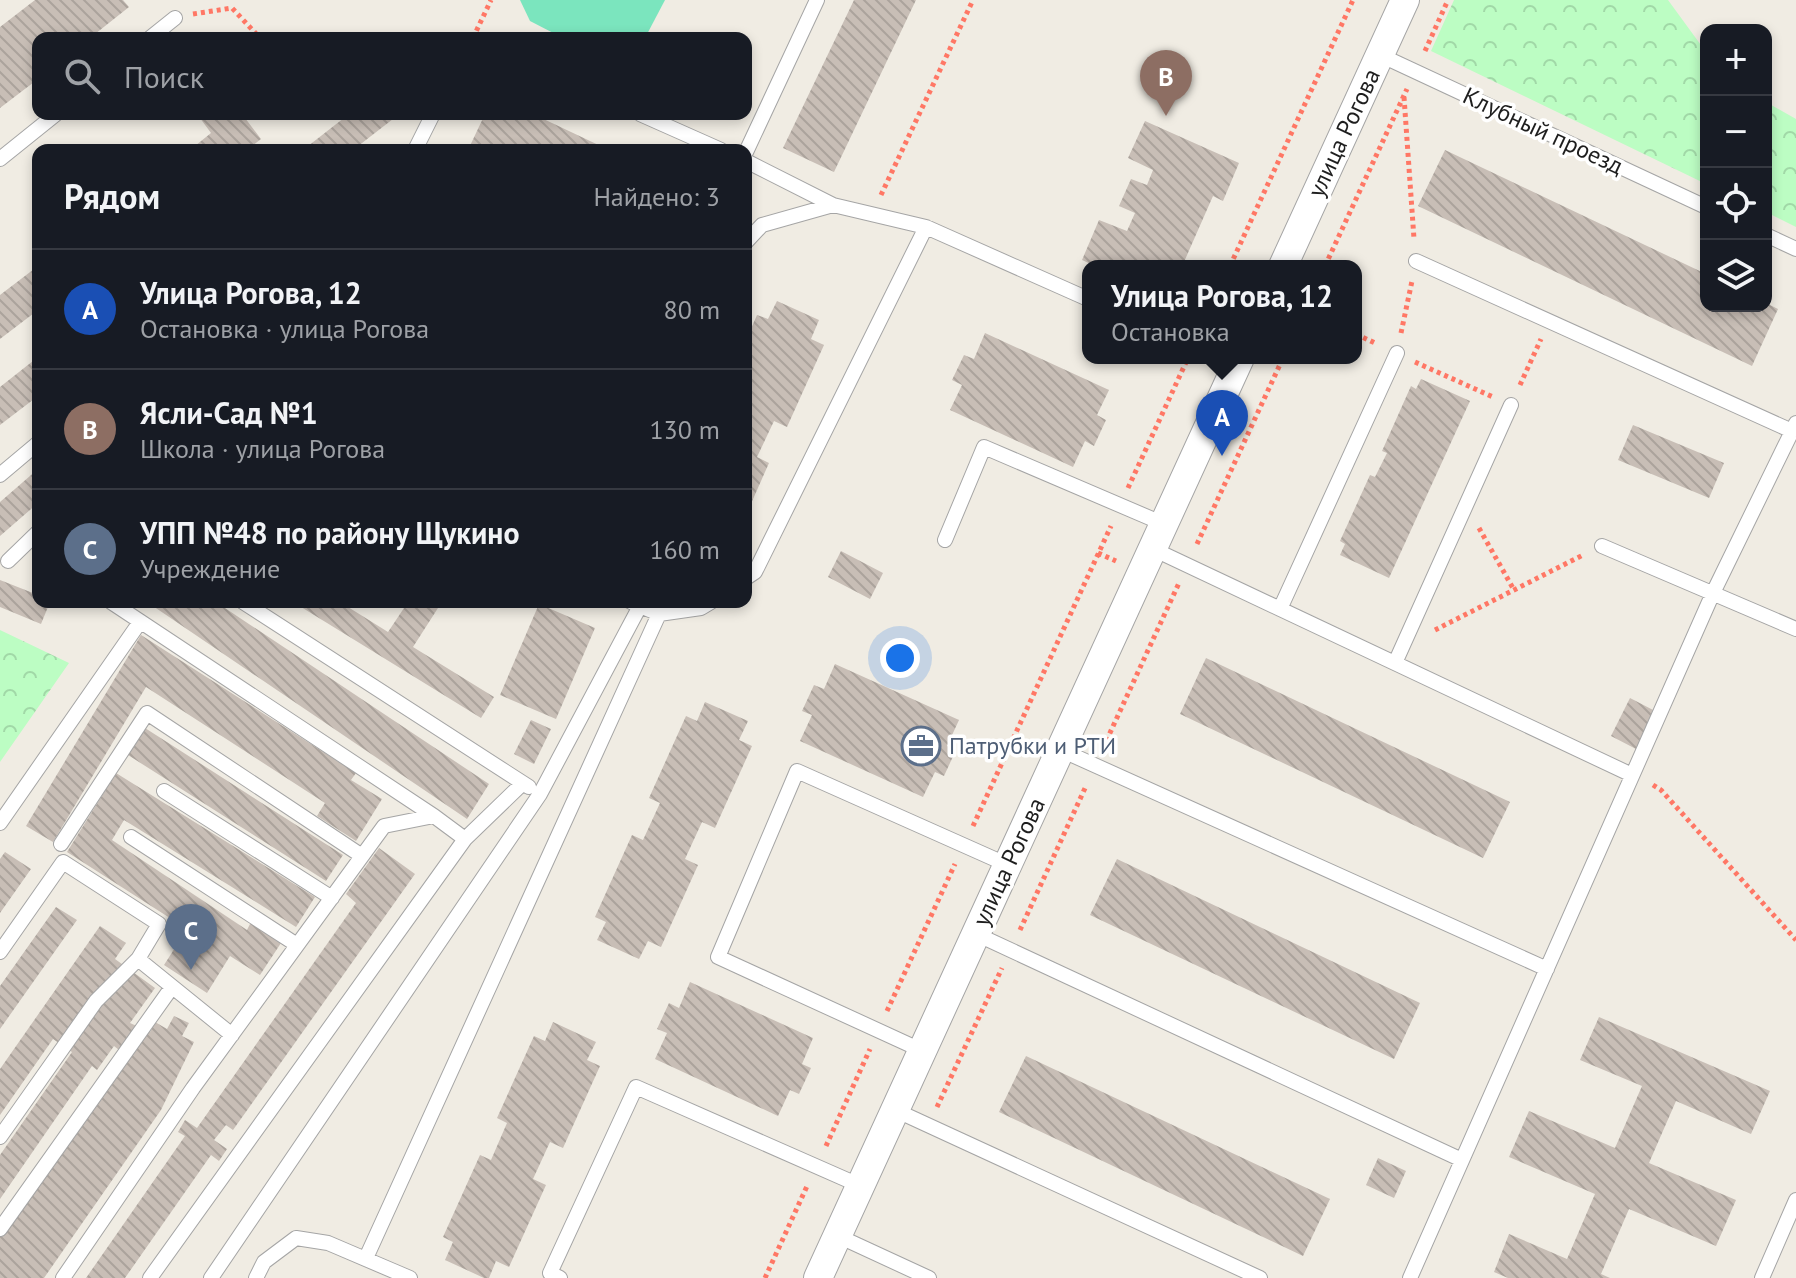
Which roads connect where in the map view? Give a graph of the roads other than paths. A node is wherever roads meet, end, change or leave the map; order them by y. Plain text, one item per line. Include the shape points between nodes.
1 (817, 0) edge
2 (1405, 0) edge
3 (175, 18) road end
4 (158, 32) edge
5 (1380, 55) junction
6 (49, 120) edge
7 (430, 120) edge
8 (654, 120) edge
9 (418, 144) edge
10 (708, 144) edge
11 (750, 144) edge
12 (0, 159) edge
13 (752, 164) edge
14 (1700, 204) edge
15 (833, 205) junction
16 (926, 227) junction
17 (752, 236) edge
18 (1772, 238) edge
19 (1796, 249) edge
20 (1286, 260) edge
21 (1416, 261) road end
22 (1082, 296) edge
23 (1397, 353) road end
24 (1231, 364) edge
25 (1511, 405) road end
26 (1794, 427) edge
27 (32, 448) edge
28 (0, 475) edge
29 (1159, 537) junction
30 (32, 538) edge
31 (945, 540) dead end
32 (1602, 546) road end
33 (8, 561) dead end
34 (752, 574) edge
35 (1713, 593) junction
36 (120, 608) edge
37 (252, 608) edge
38 (634, 608) edge
39 (645, 608) edge
40 (701, 608) edge
41 (1280, 609) junction
42 (659, 614) junction
43 (140, 622) junction
44 (1796, 629) edge
45 (1395, 663) junction
46 (1061, 750) junction
47 (1632, 775) junction
48 (523, 783) junction
49 (164, 791) dead end
50 (540, 794) junction
51 (434, 816) junction
52 (0, 823) edge
53 (131, 837) dead end
54 (465, 839) junction
55 (61, 844) dead end
56 (362, 856) junction
57 (1008, 865) junction
58 (332, 898) junction
59 (976, 934) junction
60 (297, 945) junction
61 (0, 952) edge
62 (138, 959) junction
63 (1547, 969) junction
64 (172, 987) junction
65 (232, 1035) junction
66 (923, 1051) junction
67 (895, 1110) junction
68 (0, 1137) edge
69 (1462, 1160) junction
70 (861, 1186) junction
71 (1796, 1200) edge
72 (0, 1229) edge
73 (838, 1236) junction
74 (366, 1258) junction
75 (63, 1278) edge
76 (150, 1278) edge
77 (211, 1278) edge
78 (256, 1278) edge
79 (410, 1278) edge
80 (560, 1278) edge
81 (818, 1278) edge
82 (929, 1278) edge
83 (1260, 1278) edge
84 (1410, 1278) edge
85 (1762, 1278) edge

1 - 11 lane
2 - 5 street, улица Рогова
3 - 4 lane
5 - 14 lane, Клубный проезд
5 - 20 street, улица Рогова
6 - 12 lane
7 - 9 lane
8 - 10 lane
13 - 15 lane
15 - 16 lane
15 - 17 lane via 762,225
16 - 22 lane
16 - 34 lane
18 - 19 lane
21 - 26 lane
23 - 41 lane
24 - 29 street, улица Рогова
25 - 45 lane
26 - 35 lane
27 - 28 lane
29 - 31 lane via 1120,506 984,447
29 - 41 lane via 1187,565
29 - 46 street, улица Рогова
30 - 33 lane
32 - 35 lane
35 - 44 lane
35 - 47 lane
36 - 43 lane
37 - 48 lane
38 - 50 lane
39 - 42 lane
40 - 42 lane
41 - 45 lane
42 - 74 lane
43 - 51 lane
43 - 52 lane
45 - 47 lane
46 - 57 street, улица Рогова
46 - 63 lane
47 - 63 lane
48 - 50 lane
48 - 54 lane
49 - 58 lane
50 - 77 lane
51 - 54 lane
51 - 56 lane via 384,826
53 - 60 lane
54 - 76 lane
55 - 56 lane via 147,713
56 - 58 lane
57 - 59 street, улица Рогова
57 - 66 lane via 797,771 718,957
58 - 60 lane
59 - 66 street, улица Рогова
59 - 69 lane
60 - 65 lane
61 - 62 lane via 63,862 159,924
62 - 64 lane
62 - 68 lane via 96,1001
63 - 69 lane
64 - 65 lane
64 - 72 lane
65 - 75 lane
66 - 67 street, улица Рогова
67 - 70 street, улица Рогова
67 - 83 lane
69 - 84 lane
70 - 73 street, улица Рогова
70 - 80 lane via 636,1087 550,1273
71 - 85 lane
73 - 81 street, улица Рогова
73 - 82 lane
74 - 78 lane via 296,1238 264,1262
74 - 79 lane

